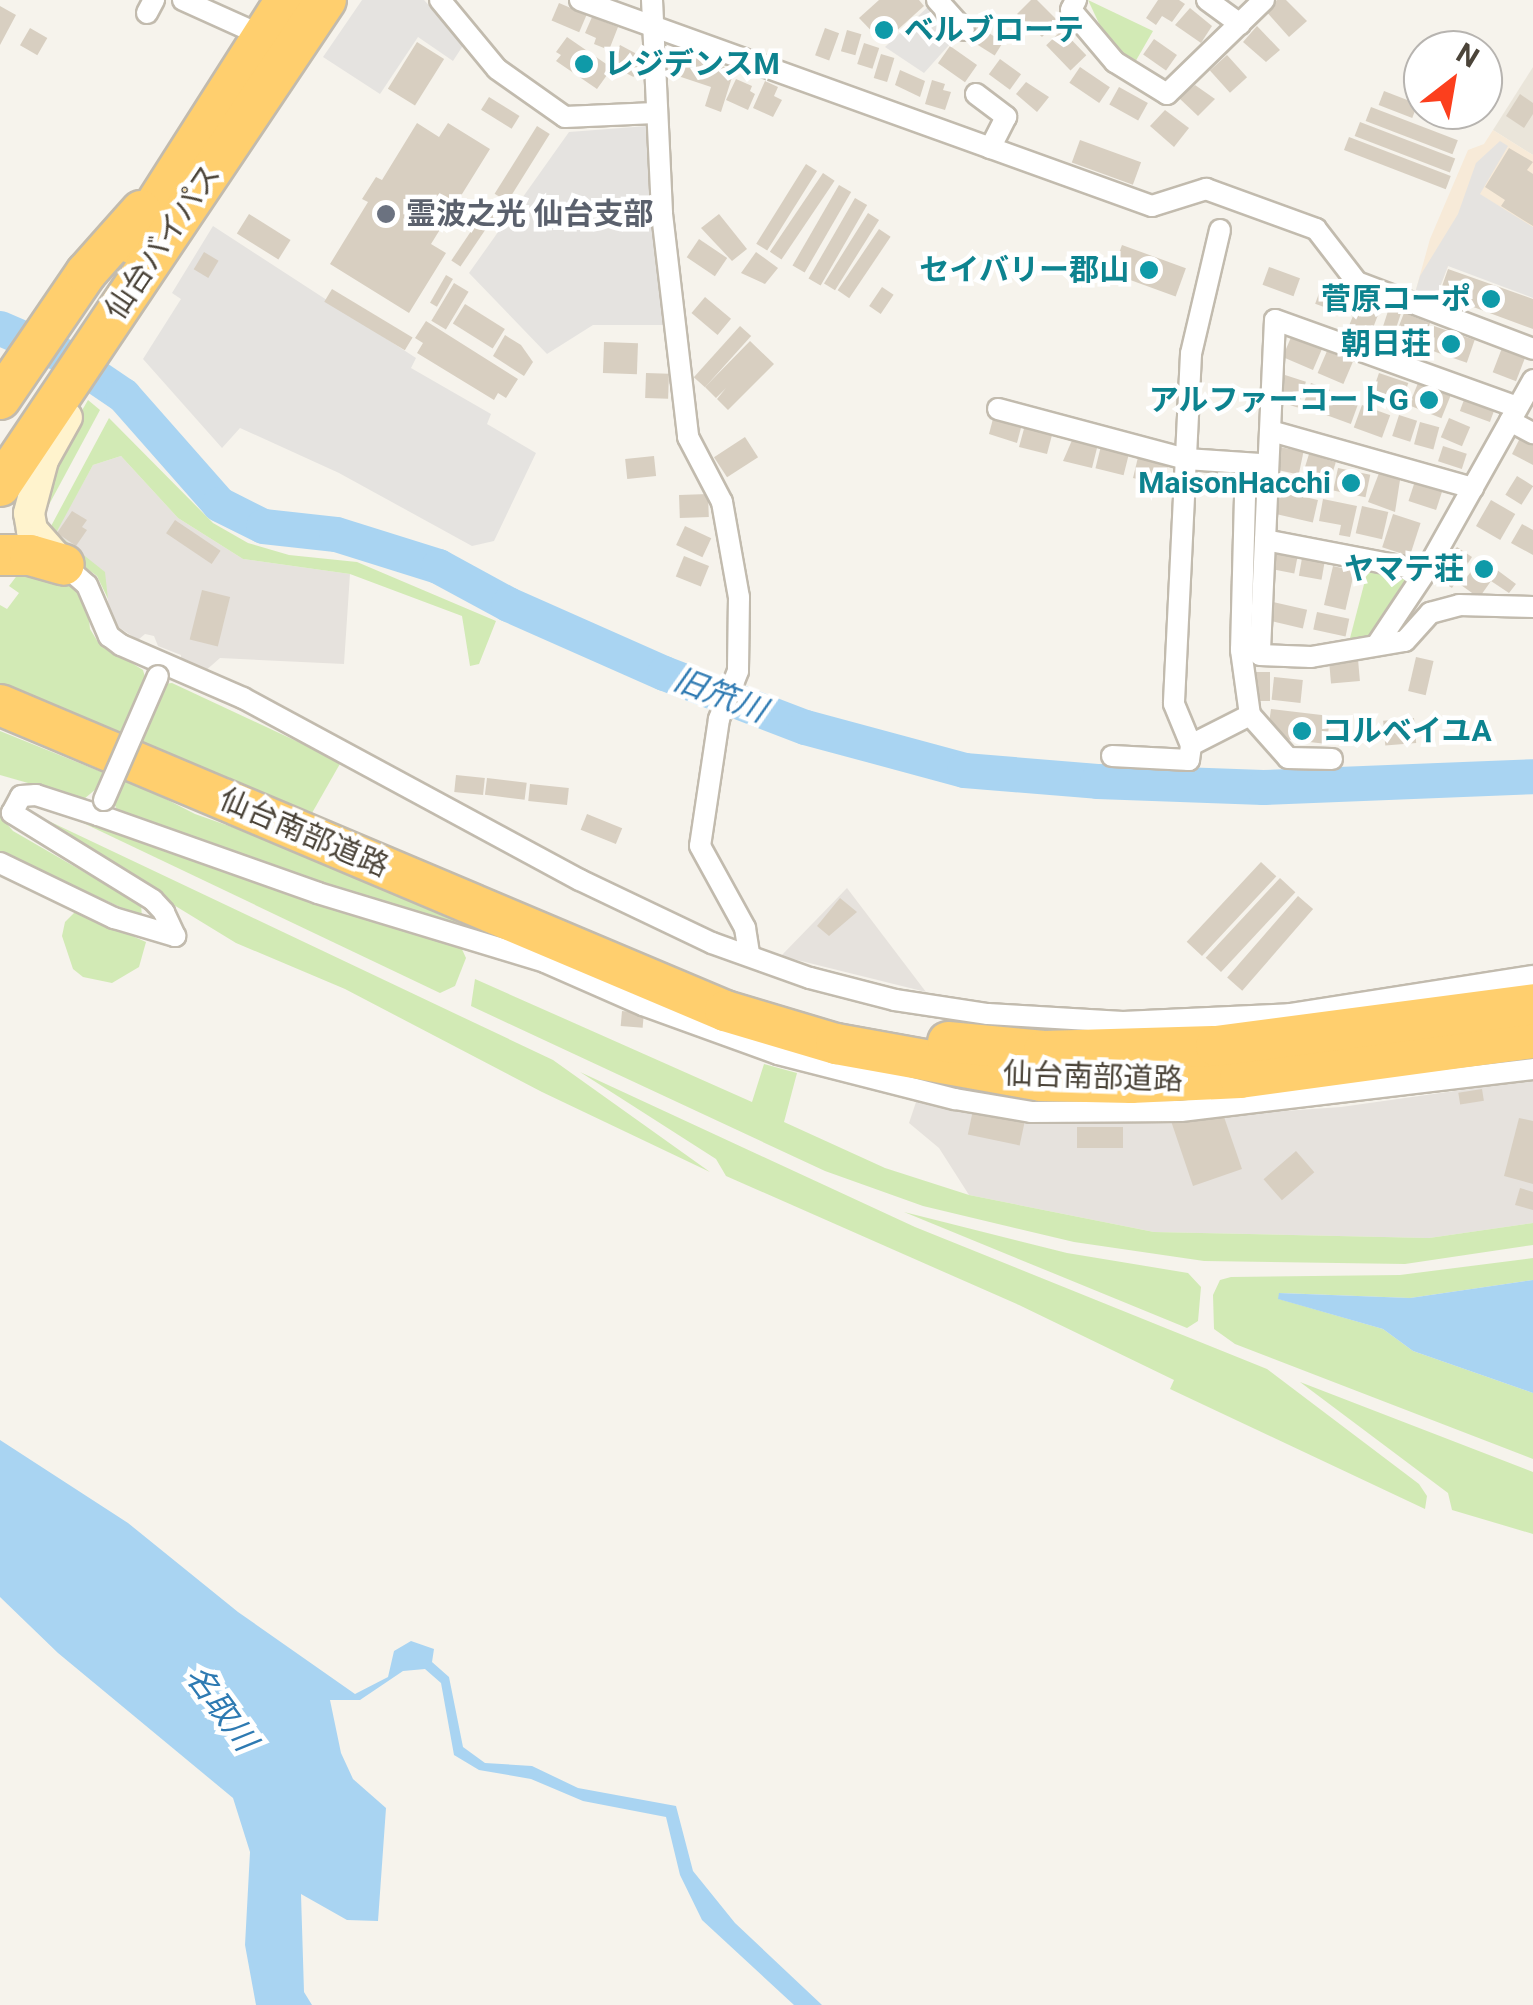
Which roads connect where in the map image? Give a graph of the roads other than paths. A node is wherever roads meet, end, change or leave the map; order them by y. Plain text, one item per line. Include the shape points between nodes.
1 (183, 0) edge
2 (286, 0) edge
3 (326, 0) edge
4 (440, 0) edge
5 (580, 0) edge
6 (652, 0) edge
7 (936, 0) edge
8 (1207, 0) edge
9 (1264, 0) edge
10 (1069, 3) edge
11 (1240, 24) junction
12 (652, 26) junction
13 (964, 30) dead end
14 (263, 36) junction
15 (976, 94) dead end
16 (655, 113) junction
17 (990, 148) junction
18 (1220, 230) dead end
19 (113, 292) junction
20 (1533, 349) edge
21 (1533, 380) edge
22 (32, 402) edge
23 (998, 409) dead end
24 (1514, 414) junction
25 (1271, 430) junction
26 (1533, 432) edge
27 (0, 444) edge
28 (1189, 459) junction
29 (1250, 464) junction
30 (0, 486) edge
31 (1473, 488) junction
32 (1265, 540) junction
33 (0, 554) edge
34 (64, 566) junction
35 (1426, 571) junction
36 (1533, 607) edge
37 (1378, 644) junction
38 (161, 670) junction
39 (0, 706) edge
40 (1244, 718) junction
41 (1195, 743) junction
42 (1112, 756) dead end
43 (1332, 759) dead end
44 (101, 808) junction
45 (0, 863) edge
46 (749, 954) junction
47 (608, 962) junction
48 (1533, 976) edge
49 (1533, 1004) edge
50 (1533, 1038) edge
51 (1533, 1069) edge

1 - 14 street
2 - 14 highway, 仙台バイパス
3 - 19 highway, 仙台バイパス via 238,132
4 - 16 street via 498,69 565,116
5 - 12 street
6 - 12 street
7 - 13 street
8 - 11 street
9 - 11 street
10 - 11 street via 1115,62 1167,94
12 - 16 street
12 - 17 street
14 - 19 highway, 仙台バイパス via 169,182
15 - 17 street via 1006,117
16 - 46 street via 672,332 688,437 722,502 739,597 738,670 719,719 700,846 745,928
17 - 20 street via 1152,206 1206,189 1316,229 1357,282
18 - 28 street via 1191,354
19 - 22 highway
19 - 22 street
21 - 24 street
22 - 27 highway
22 - 30 highway
22 - 34 street via 43,460 29,513 32,530
23 - 28 street
24 - 25 street via 1275,320
24 - 26 street
24 - 31 street
25 - 29 street
25 - 31 street
28 - 29 street
28 - 41 street via 1174,704
29 - 32 street
29 - 40 street
31 - 35 street
32 - 35 street
32 - 37 street via 1260,655 1311,657
33 - 34 highway
34 - 38 street via 87,586 109,636
35 - 37 street
36 - 37 street via 1459,606 1430,613 1405,640
38 - 44 street, bridge
38 - 46 street via 255,704 580,880
39 - 47 highway, 仙台南部道路
40 - 41 street
40 - 43 street via 1288,758
41 - 42 street via 1189,760
44 - 45 street via 36,795 21,796 12,813 153,900 174,936 114,918
44 - 51 street via 318,893 545,962 778,1054 1031,1112 1181,1111
46 - 48 street via 896,1000 988,1014 1124,1022 1290,1014
47 - 49 highway, 仙台南部道路 via 838,1024 1044,1051 1216,1046
47 - 50 highway, 仙台南部道路 via 726,1011 836,1044 1040,1081 1240,1078

